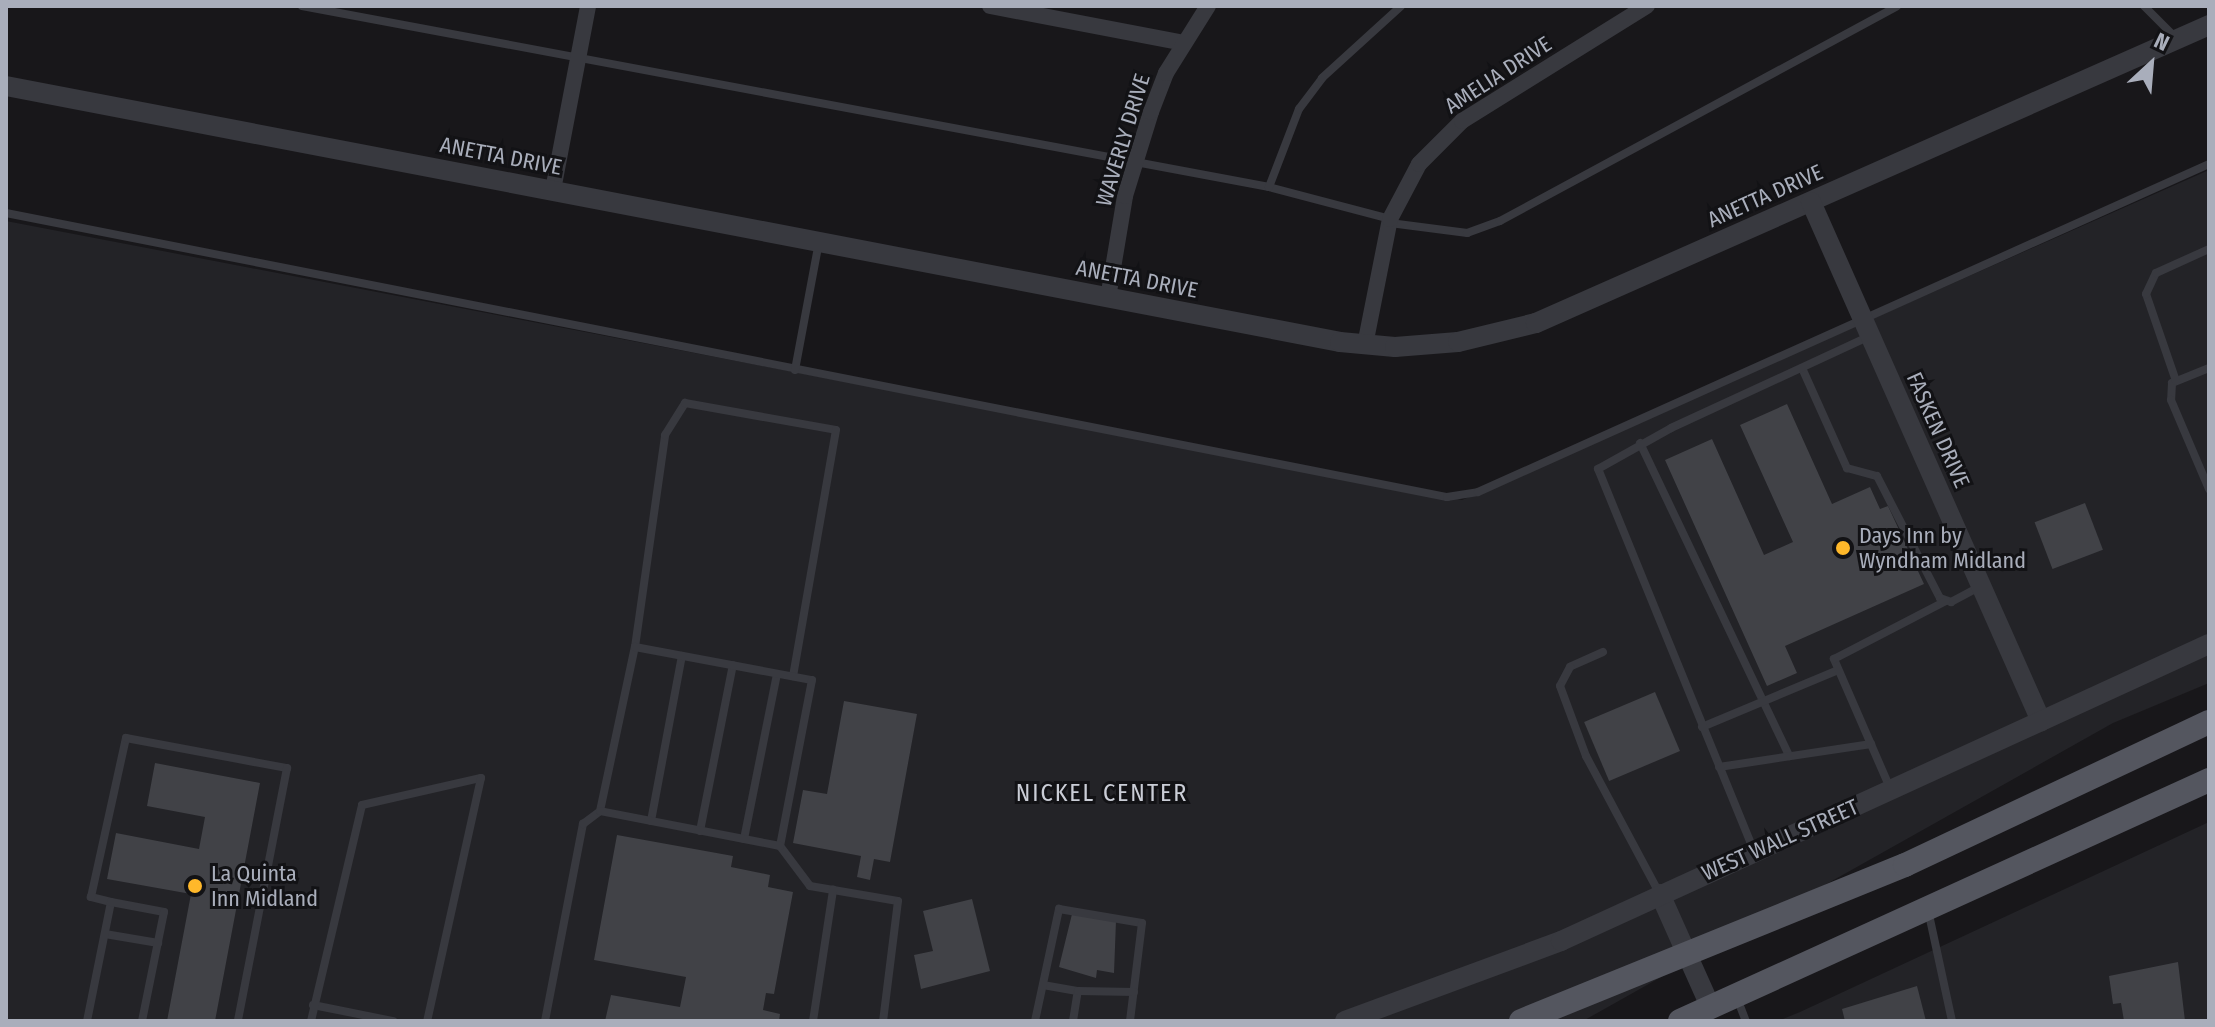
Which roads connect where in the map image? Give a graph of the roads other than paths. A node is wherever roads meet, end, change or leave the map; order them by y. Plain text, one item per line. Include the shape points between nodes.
1 (302, 6) edge
2 (588, 6) edge
3 (990, 6) edge
4 (1208, 6) edge
5 (1401, 6) edge
6 (1647, 6) edge
7 (1897, 6) edge
8 (2144, 6) edge
9 (2209, 25) edge
10 (2178, 39) junction
11 (1184, 43) junction
12 (578, 59) junction
13 (6, 86) edge
14 (1136, 162) junction
15 (2209, 164) edge
16 (1269, 187) junction
17 (553, 190) junction
18 (1811, 202) junction
19 (6, 213) edge
20 (1390, 221) junction
21 (819, 241) junction
22 (2209, 249) edge
23 (1108, 298) junction
24 (1867, 328) junction
25 (1365, 345) junction
26 (1802, 368) junction
27 (2209, 368) edge
28 (795, 370) junction
29 (2176, 381) junction
30 (1640, 443) junction
31 (2209, 489) edge
32 (1981, 586) junction
33 (1946, 601) junction
34 (635, 647) junction
35 (2208, 648) edge
36 (1603, 652) dead end
37 (682, 656) junction
38 (733, 665) junction
39 (1838, 670) junction
40 (777, 674) junction
41 (793, 676) junction
42 (1760, 702) junction
43 (2041, 721) junction
44 (2209, 722) edge
45 (1702, 727) junction
46 (1871, 744) junction
47 (1789, 756) junction
48 (1719, 767) junction
49 (2209, 780) edge
50 (1891, 789) junction
51 (600, 811) junction
52 (651, 821) junction
53 (700, 831) junction
54 (744, 839) junction
55 (780, 846) junction
56 (1754, 851) junction
57 (833, 890) junction
58 (1660, 894) junction
59 (111, 902) junction
60 (1928, 909) junction
61 (105, 934) junction
62 (158, 943) junction
63 (1688, 958) junction
64 (1043, 985) junction
65 (1078, 991) junction
66 (1134, 992) junction
67 (1737, 997) junction
68 (313, 1005) junction
69 (1711, 1008) junction
70 (87, 1021) edge
71 (142, 1021) edge
72 (238, 1021) edge
73 (311, 1021) edge
74 (393, 1021) edge
75 (427, 1021) edge
76 (545, 1021) edge
77 (813, 1021) edge
78 (883, 1021) edge
79 (1035, 1021) edge
80 (1073, 1021) edge
81 (1130, 1021) edge
82 (1345, 1021) edge
83 (1521, 1021) edge
84 (1680, 1021) edge
85 (1746, 1021) edge
86 (1952, 1021) edge

1 - 12 lane
2 - 12 street
3 - 11 street
4 - 11 street, WAVERLY DRIVE
5 - 16 lane via 1362,38 1306,99 1283,140
6 - 20 street, AMELIA DRIVE via 1462,121 1419,164
7 - 20 lane via 1500,221 1467,233
8 - 10 lane
9 - 10 street, ANETTA DRIVE
10 - 18 street, ANETTA DRIVE
11 - 14 street, WAVERLY DRIVE via 1166,73
12 - 14 lane
12 - 17 street
13 - 17 street, ANETTA DRIVE
14 - 16 lane
14 - 23 street, WAVERLY DRIVE
15 - 24 lane
16 - 20 lane
17 - 21 street, ANETTA DRIVE
18 - 24 street, FASKEN DRIVE
18 - 25 street, ANETTA DRIVE via 1536,323 1451,343
19 - 28 lane
20 - 25 street, AMELIA DRIVE
21 - 23 street, ANETTA DRIVE
21 - 28 lane
22 - 29 lane via 2156,273 2146,294
23 - 25 street, ANETTA DRIVE
24 - 26 lane
24 - 28 lane via 1478,492 1447,497
24 - 32 street, FASKEN DRIVE
26 - 30 lane
26 - 33 lane via 1847,468 1877,476
27 - 29 lane
29 - 31 lane via 2171,400
30 - 42 lane
30 - 45 lane via 1607,460 1598,469 1599,482
32 - 33 lane
32 - 43 street, FASKEN DRIVE
33 - 39 lane via 1837,654
34 - 37 lane
34 - 41 lane via 665,435 685,403 836,430
34 - 51 lane
35 - 43 street, WEST WALL STREET
36 - 58 lane via 1570,667 1560,686 1586,756
37 - 38 lane
37 - 52 lane
38 - 40 lane
38 - 53 lane
39 - 42 lane
39 - 46 lane
40 - 41 lane
40 - 54 lane
41 - 55 lane via 812,680
42 - 45 lane
42 - 47 lane
43 - 50 street, WEST WALL STREET
44 - 63 main road via 1905,865
45 - 48 lane
46 - 47 lane
46 - 50 lane
47 - 48 lane
48 - 56 lane
49 - 60 main road
50 - 56 street, WEST WALL STREET
51 - 52 lane
51 - 76 lane via 583,824
52 - 53 lane
53 - 54 lane
54 - 55 lane
55 - 57 lane via 810,886
56 - 58 street, WEST WALL STREET
57 - 77 lane
57 - 78 lane via 898,901
58 - 63 street
58 - 82 street, WEST WALL STREET via 1561,941
59 - 61 lane
59 - 62 lane via 164,912
59 - 72 lane via 91,897 126,738 287,768
60 - 67 main road
60 - 86 lane
61 - 62 lane
61 - 70 lane
62 - 71 lane
63 - 69 street
63 - 83 main road
64 - 65 lane
64 - 66 lane via 1059,909 1142,923
64 - 79 lane
65 - 66 lane
65 - 80 lane
66 - 81 lane
67 - 69 main road
67 - 85 lane
68 - 73 lane
68 - 74 lane
68 - 75 lane via 362,805 481,778
69 - 84 main road

